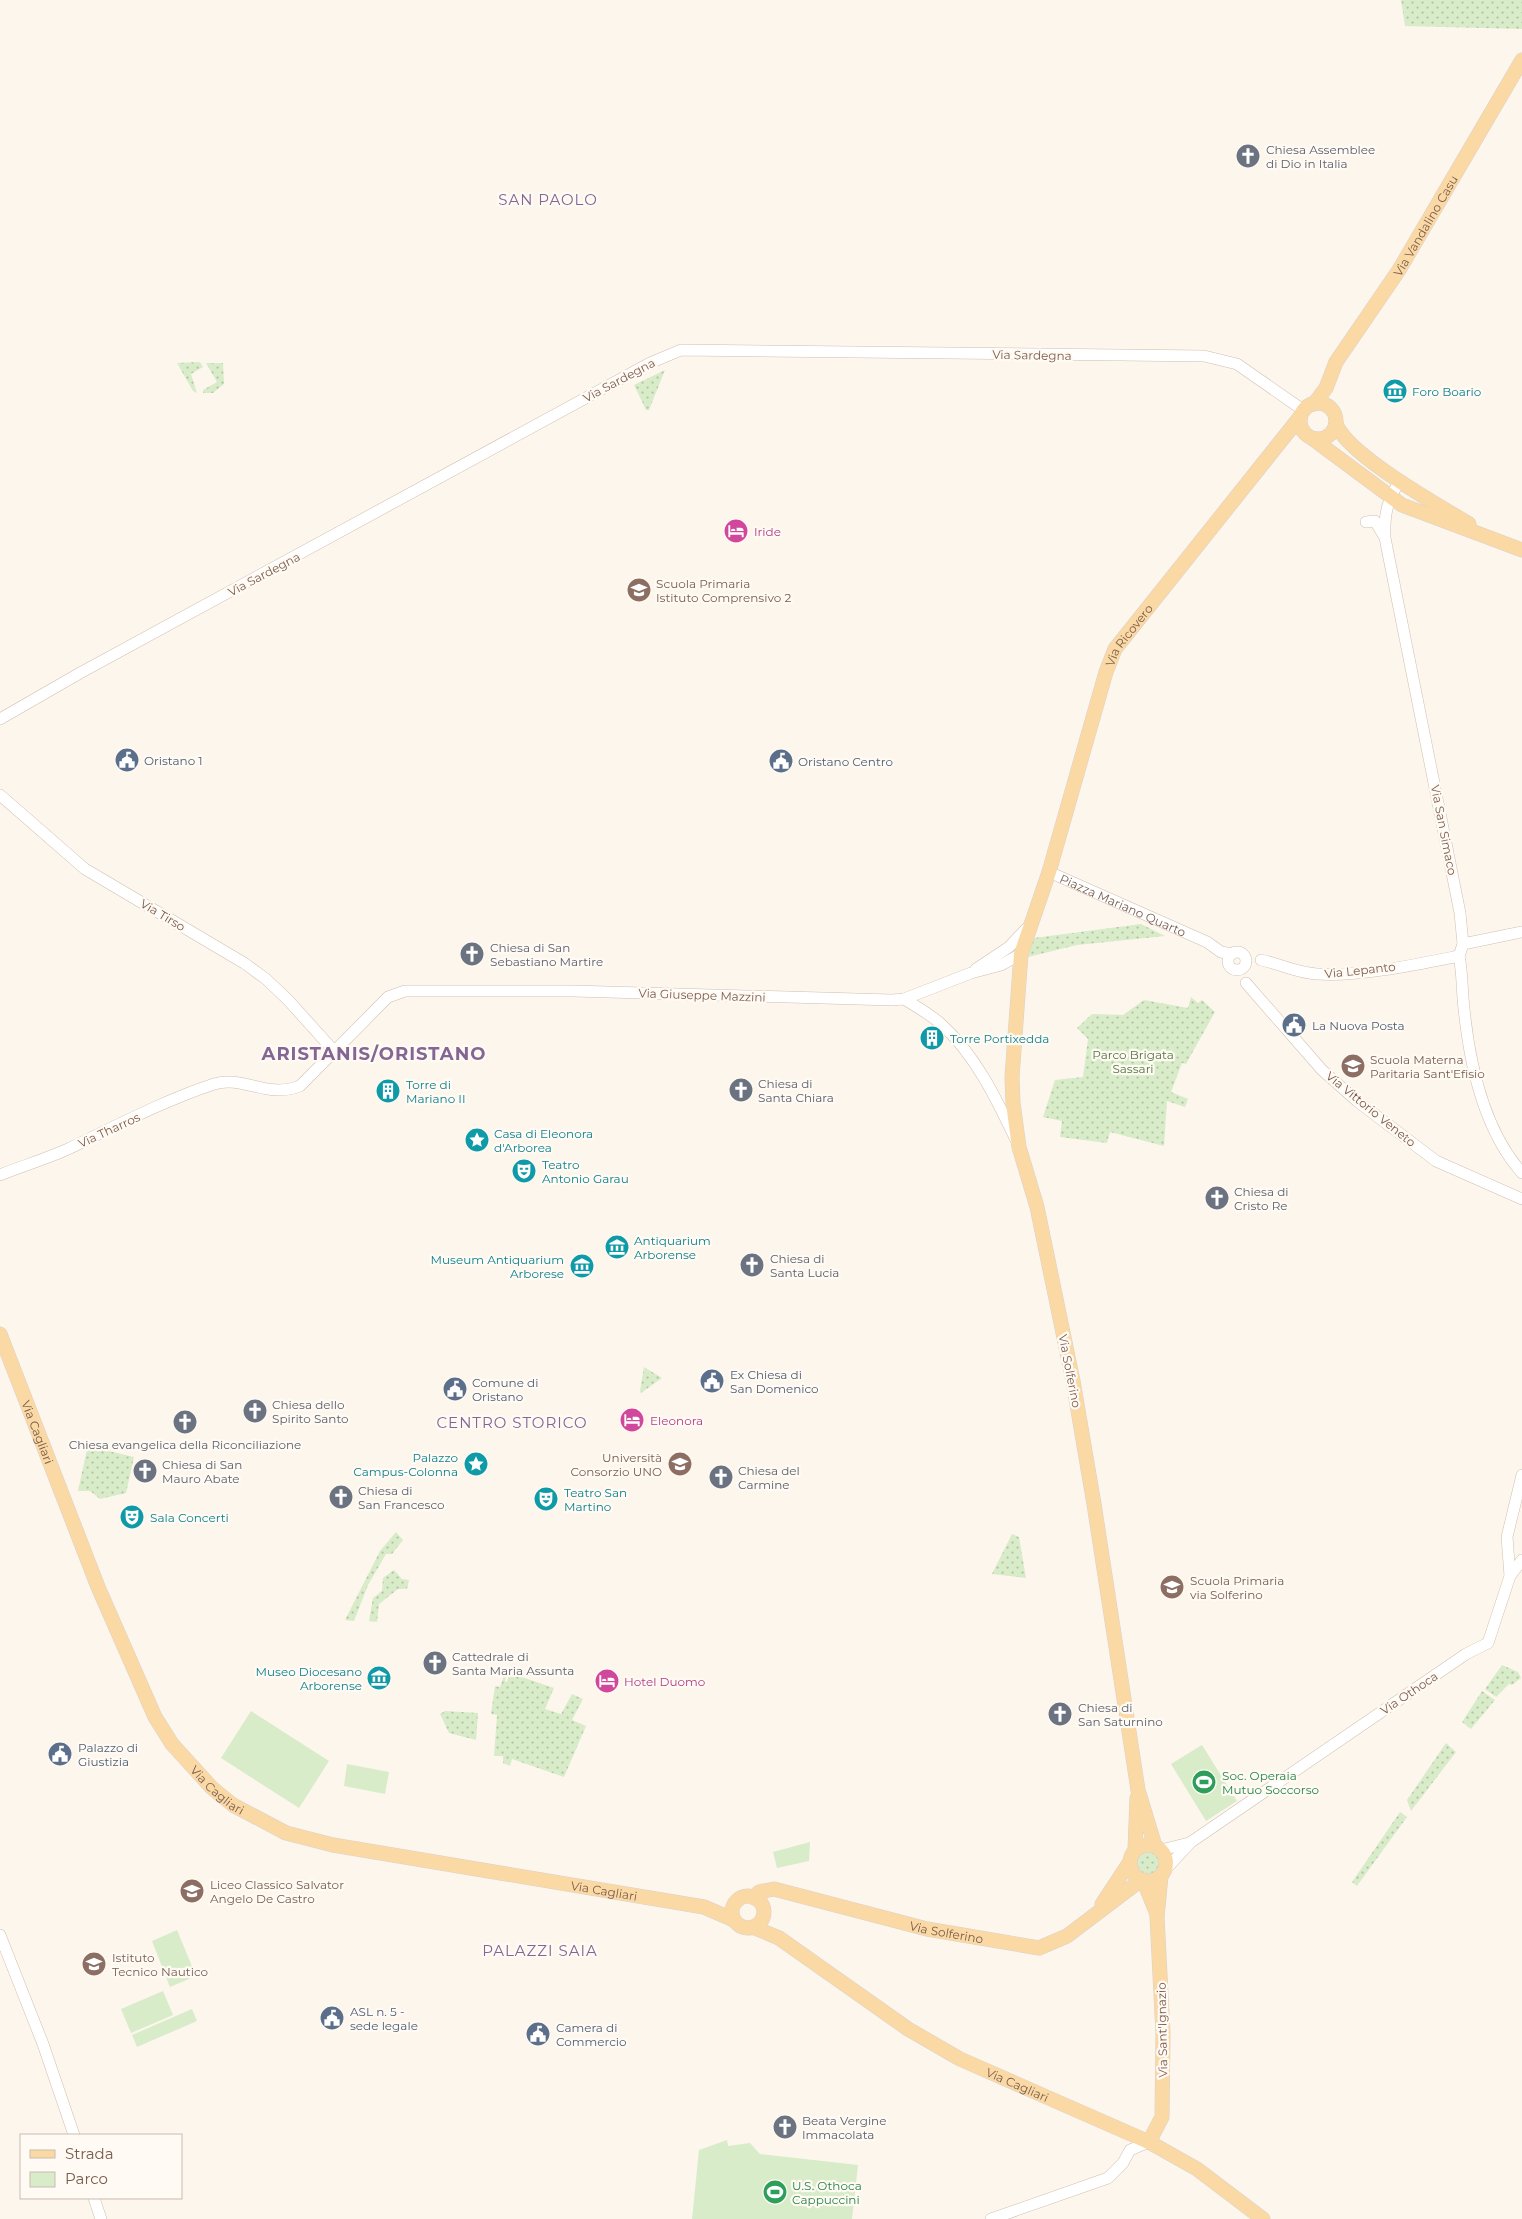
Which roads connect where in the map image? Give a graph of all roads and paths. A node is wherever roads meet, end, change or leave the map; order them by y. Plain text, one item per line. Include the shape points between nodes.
1 (1522, 60) edge
2 (1326, 388) junction
3 (1328, 406) junction
4 (1304, 415) junction
5 (1336, 424) junction
6 (1314, 439) junction
7 (1394, 478) junction
8 (1382, 493) junction
9 (1366, 522) dead end
10 (1384, 538) junction
11 (1499, 543) junction
12 (1522, 550) edge
13 (0, 719) edge
14 (0, 795) edge
15 (1049, 872) junction
16 (1029, 926) junction
17 (1522, 932) edge
18 (1463, 944) junction
19 (1021, 954) junction
20 (1459, 956) junction
21 (1235, 961) junction
22 (971, 973) junction
23 (904, 999) junction
24 (334, 1051) junction
25 (997, 1100) junction
26 (1013, 1103) junction
27 (1019, 1147) junction
28 (1522, 1173) edge
29 (0, 1175) edge
30 (1522, 1199) edge
31 (0, 1334) edge
32 (1522, 1475) edge
33 (1522, 1560) edge
34 (1510, 1576) junction
35 (1138, 1790) junction
36 (1190, 1843) junction
37 (1158, 1848) junction
38 (1132, 1856) junction
39 (1163, 1873) junction
40 (1142, 1880) junction
41 (736, 1902) junction
42 (760, 1906) junction
43 (706, 1908) junction
44 (1097, 1912) junction
45 (1158, 1916) junction
46 (734, 1920) junction
47 (753, 1927) junction
48 (0, 1936) edge
49 (779, 1938) junction
50 (74, 2134) edge
51 (1150, 2142) junction
52 (94, 2199) edge
53 (101, 2219) edge
54 (991, 2219) edge
55 (1263, 2219) edge

1 - 2 main road, Via Vandalino Casu via 1399,270 1336,362
2 - 3 main road, Via Vandalino Casu
2 - 4 main road, Via Vandalino Casu
3 - 4 main road
3 - 5 main road
4 - 6 main road via 1306,435
4 - 13 street, Via Sardegna via 1237,364 1204,356 681,350 650,363
4 - 15 main road, Via Ricovero via 1115,650
5 - 6 main road via 1328,437
5 - 7 main road via 1346,441
6 - 8 main road
7 - 8 street, Via San Simaco
7 - 11 main road
8 - 10 street, Via San Simaco
8 - 11 main road via 1402,505
9 - 10 street via 1375,521
10 - 18 street, Via San Simaco via 1452,871
11 - 12 main road
14 - 24 street, Via Tirso via 85,869 266,979
15 - 16 main road, Piazza Mariano Quarto
15 - 21 street, Piazza Mariano Quarto via 1207,942
16 - 19 main road, Piazza Mariano Quarto
16 - 22 street, Via Giuseppe Mazzini via 1008,947
17 - 18 street
18 - 20 street, Via San Simaco
19 - 22 street, Via Giuseppe Mazzini via 1001,965
19 - 26 main road, Via Solferino
20 - 21 street, Via Lepanto via 1325,975 1261,960
20 - 28 street, Via San Simaco via 1479,1087 1498,1141
21 - 30 street, Via Vittorio Veneto via 1246,983 1322,1070 1357,1101 1436,1161
22 - 23 street, Via Giuseppe Mazzini
23 - 24 street, Via Giuseppe Mazzini via 573,991 405,991 388,997
23 - 25 street via 941,1024 975,1062
24 - 29 street, Via Tharros via 300,1086 271,1091 217,1083
25 - 26 street
25 - 27 street
26 - 27 main road, Via Solferino
27 - 35 main road, Via Solferino via 1037,1207 1073,1381
31 - 43 main road, Via Cagliari via 98,1587 155,1717 172,1744 212,1788 233,1805 267,1824 333,1845
32 - 34 street, Via Othoca via 1507,1537
33 - 34 street
34 - 36 street, Via Othoca via 1488,1642
35 - 37 main road, Via Solferino
35 - 38 main road, Via Solferino
36 - 37 street, Via Othoca
36 - 39 street, Via Othoca
37 - 38 main road via 1146,1845
37 - 39 main road via 1166,1859
38 - 40 main road via 1131,1871
38 - 44 main road, Via Solferino
39 - 40 main road via 1151,1881
39 - 45 main road, Via Sant'Ignazio
40 - 44 main road, Via Solferino
40 - 45 main road, Via Sant'Ignazio
41 - 42 main road via 746,1897
41 - 43 main road, Via Cagliari
41 - 46 main road via 732,1910
42 - 44 main road, Via Solferino via 788,1893 927,1930 1039,1948 1067,1936
42 - 47 main road via 760,1921
42 - 49 main road, Via Cagliari
43 - 46 main road, Via Cagliari
45 - 51 main road, Via Sant'Ignazio via 1163,2033 1162,2117
46 - 47 main road via 740,1926
47 - 49 main road, Via Cagliari
48 - 50 street via 44,2044
49 - 51 main road, Via Cagliari via 908,2029 960,2059
51 - 54 street via 1130,2150 1123,2163 1108,2178
51 - 55 main road, Via Cagliari via 1197,2169
52 - 53 street

